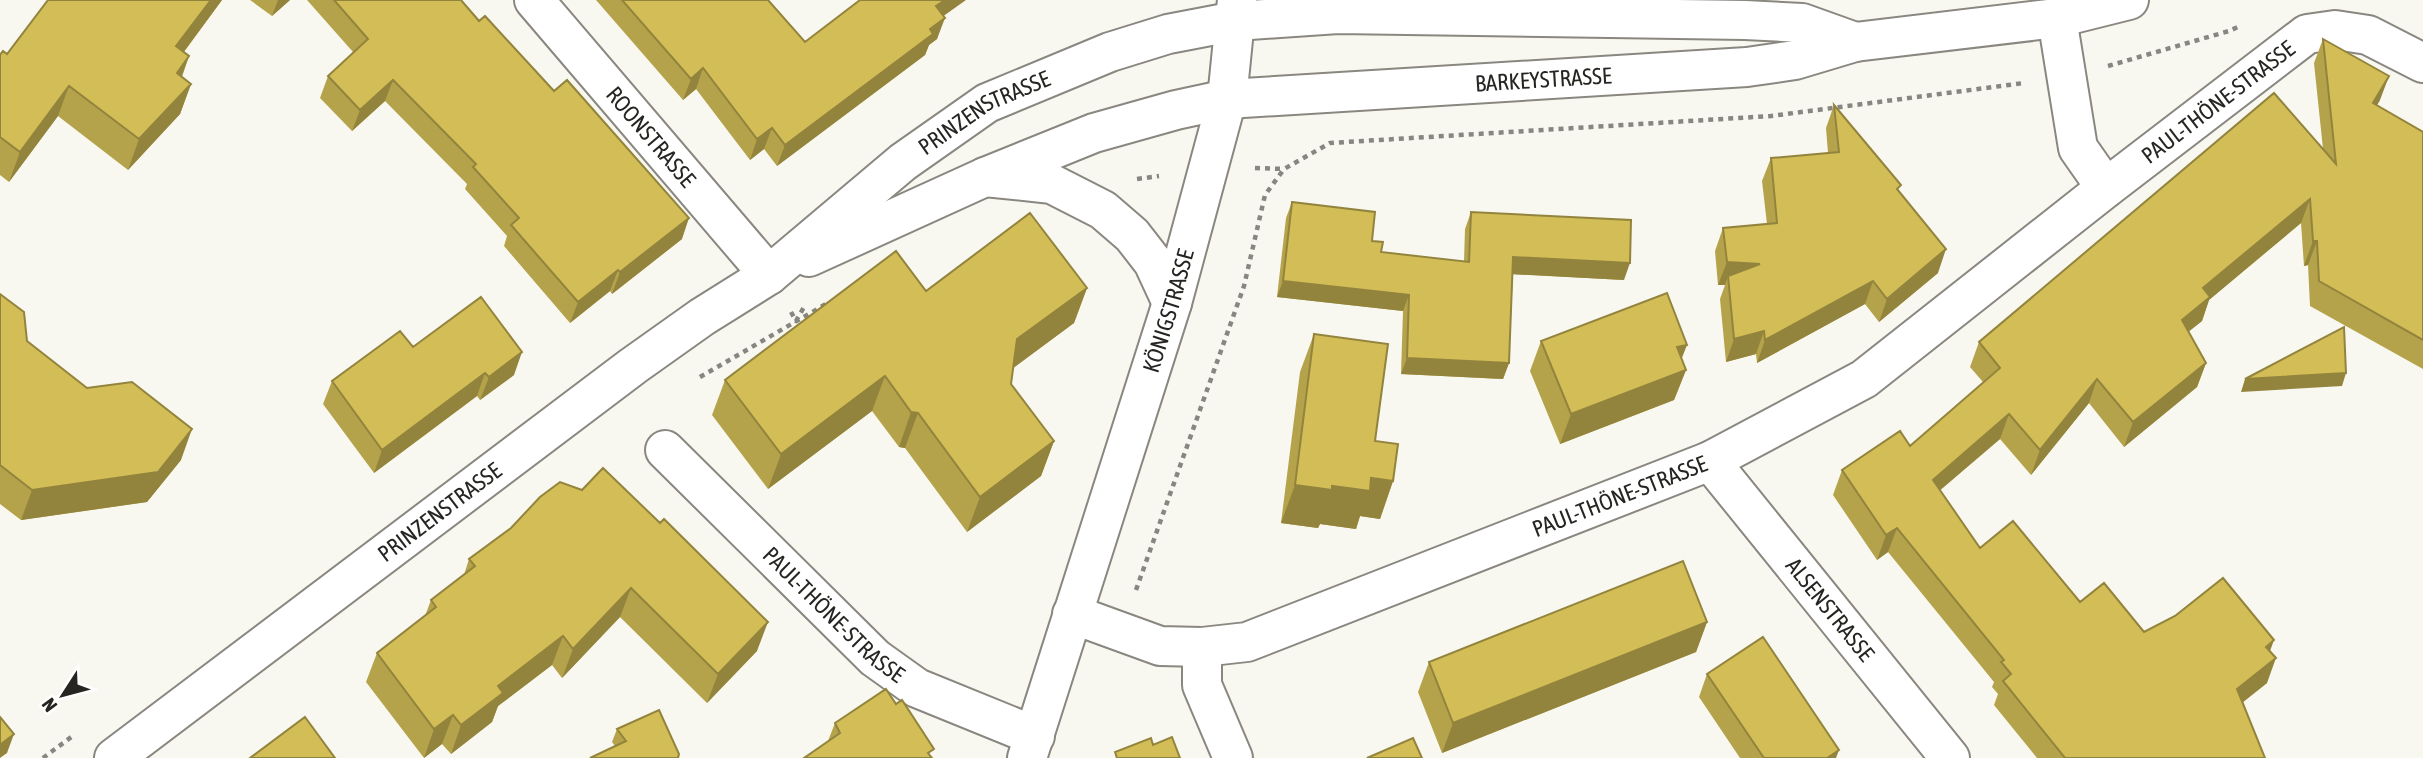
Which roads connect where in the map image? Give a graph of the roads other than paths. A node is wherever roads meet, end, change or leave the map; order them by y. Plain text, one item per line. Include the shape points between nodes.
1 (534, 0) edge
2 (2129, 0) edge
3 (1236, 10) edge
4 (2057, 18) junction
5 (1855, 42) junction
6 (2423, 63) edge
7 (1227, 99) junction
8 (985, 177) junction
9 (2106, 188) junction
10 (769, 275) junction
11 (1172, 303) junction
12 (665, 450) dead end
13 (1710, 461) junction
14 (1072, 614) junction
15 (1202, 647) junction
16 (1031, 747) edge
17 (114, 758) edge
18 (1233, 758) edge
19 (1950, 758) edge

1 - 10 street, ROONSTRASSE
2 - 4 street, BARKEYSTRASSE
3 - 5 street, BARKEYSTRASSE via 1745,20 1802,23
3 - 7 street, KÖNIGSTRASSE
3 - 10 street, PRINZENSTRASSE via 1110,52 987,103 903,162
4 - 5 street, BARKEYSTRASSE
4 - 9 street via 2078,148
5 - 7 street, BARKEYSTRASSE via 1795,61 1747,67
6 - 9 street, PAUL-THÖNE-STRASSE via 2368,35 2335,30 2306,34
7 - 8 street, PRINZENSTRASSE via 1118,125
7 - 11 street, KÖNIGSTRASSE
8 - 10 street, PRINZENSTRASSE
8 - 11 street via 1052,184 1103,210 1132,235 1153,262
9 - 13 street, PAUL-THÖNE-STRASSE via 1864,379
10 - 17 street, PRINZENSTRASSE via 622,375
11 - 14 street, KÖNIGSTRASSE
12 - 16 street, PAUL-THÖNE-STRASSE via 875,658 917,688
13 - 15 street, PAUL-THÖNE-STRASSE via 1247,642
13 - 19 street, ALSENSTRASSE
14 - 15 street, PAUL-THÖNE-STRASSE via 1160,646
14 - 16 street, KÖNIGSTRASSE
15 - 18 street via 1202,685

